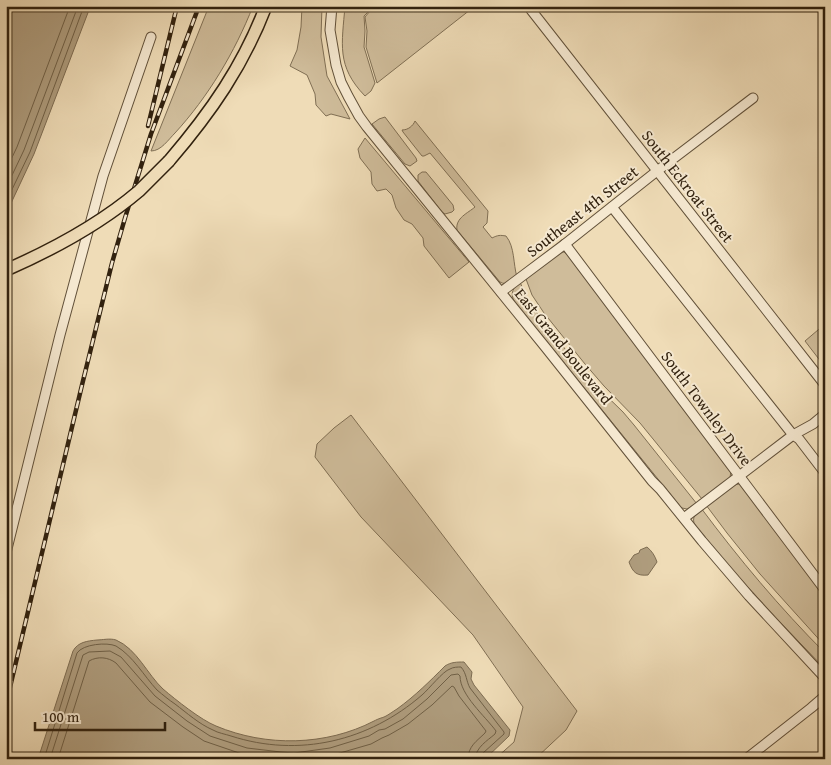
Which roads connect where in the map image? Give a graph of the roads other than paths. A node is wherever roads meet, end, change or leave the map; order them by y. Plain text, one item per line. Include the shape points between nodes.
1 (266, 6) edge
2 (332, 6) edge
3 (528, 6) edge
4 (151, 37) dead end
5 (753, 98) dead end
6 (657, 171) junction
7 (612, 208) junction
8 (565, 244) junction
9 (6, 270) edge
10 (501, 292) junction
11 (825, 385) edge
12 (825, 414) edge
13 (793, 435) junction
14 (825, 473) edge
15 (740, 476) junction
16 (684, 518) junction
17 (6, 554) edge
18 (825, 590) edge
19 (825, 678) edge
20 (825, 696) edge
21 (746, 759) edge

1 - 9 main road, bridge via 229,82 169,161 102,219 69,240
2 - 10 street, East Grand Boulevard via 330,30 336,65 353,106
3 - 6 street, South Eckroat Street
4 - 17 street via 103,176
5 - 6 street, Southeast 4th Street
6 - 7 street, Southeast 4th Street
6 - 11 street, South Eckroat Street
7 - 8 street, Southeast 4th Street
7 - 13 street
8 - 10 street, Southeast 4th Street
8 - 15 street, South Townley Drive
10 - 16 street, East Grand Boulevard
12 - 13 street
13 - 14 street
13 - 15 street
15 - 16 street
15 - 18 street, South Townley Drive
16 - 19 street, East Grand Boulevard via 743,590
20 - 21 street

